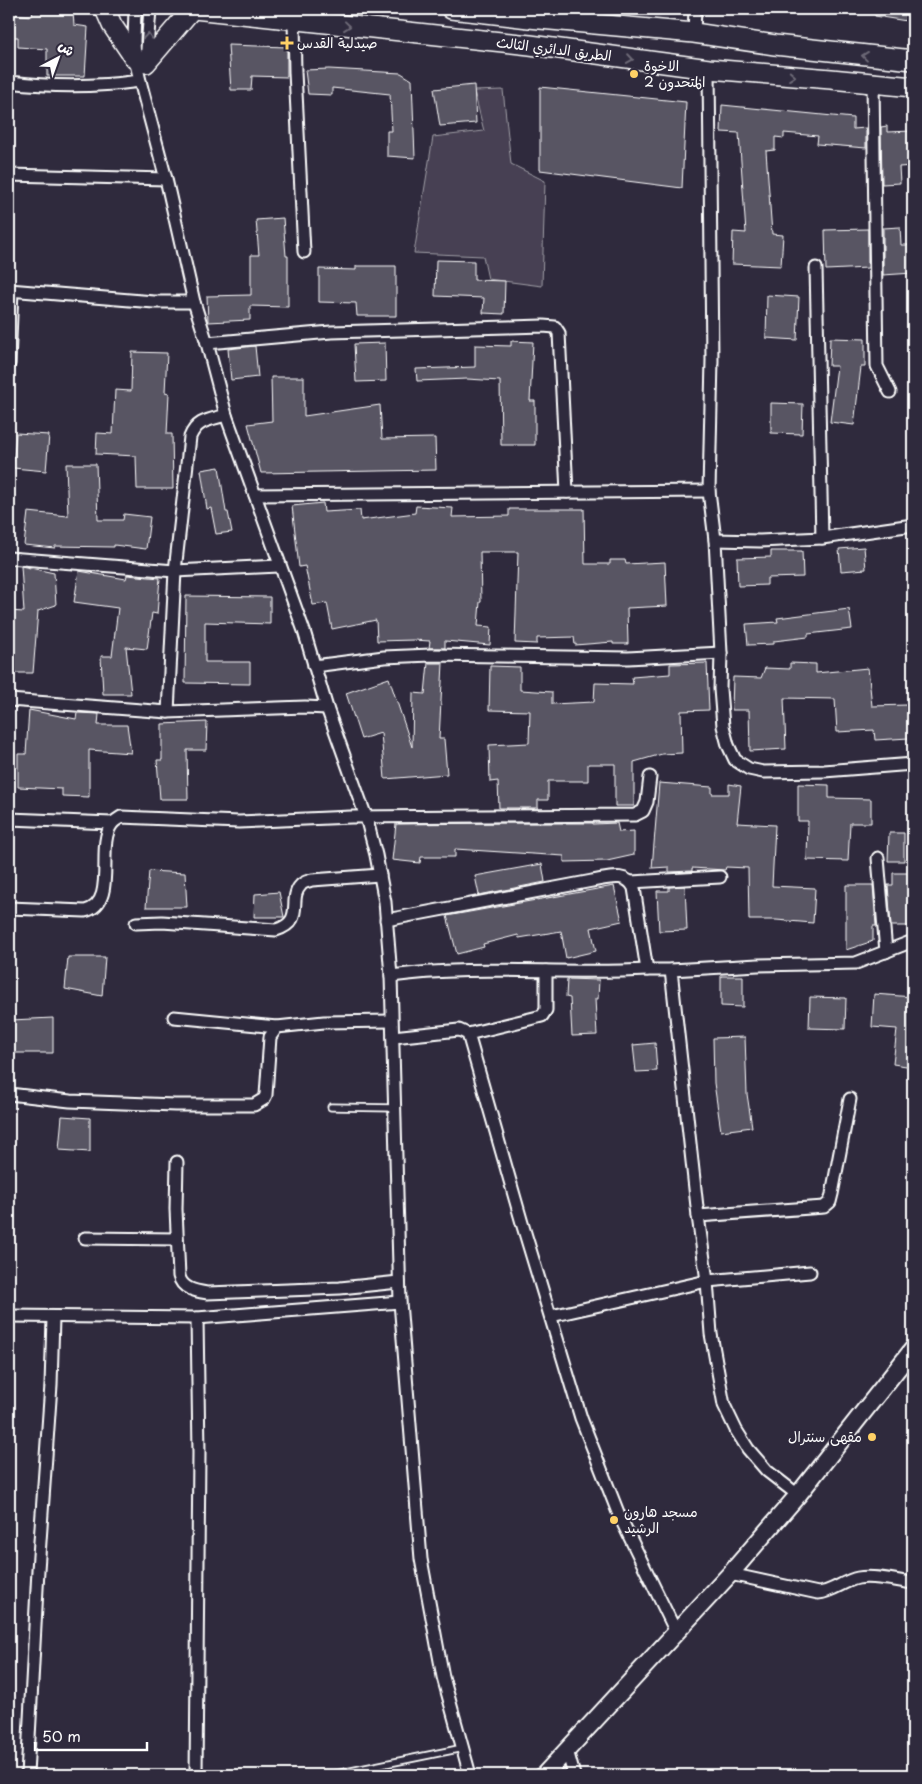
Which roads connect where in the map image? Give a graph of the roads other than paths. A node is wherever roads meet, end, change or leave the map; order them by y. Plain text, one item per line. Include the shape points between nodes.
1 (105, 9) edge
2 (135, 9) edge
3 (150, 9) edge
4 (193, 9) edge
5 (451, 9) edge
6 (695, 9) edge
7 (294, 21) junction
8 (694, 33) junction
9 (913, 60) edge
10 (140, 68) junction
11 (710, 70) junction
12 (9, 82) edge
13 (873, 83) junction
14 (913, 87) edge
15 (146, 99) junction
16 (9, 175) edge
17 (166, 179) junction
18 (304, 252) dead end
19 (816, 268) dead end
20 (10, 290) edge
21 (194, 302) junction
22 (207, 343) junction
23 (9, 364) edge
24 (890, 392) dead end
25 (226, 415) junction
26 (709, 491) junction
27 (567, 492) junction
28 (255, 496) junction
29 (913, 525) edge
30 (822, 538) junction
31 (715, 540) junction
32 (9, 558) edge
33 (279, 566) junction
34 (175, 572) junction
35 (721, 653) junction
36 (314, 666) junction
37 (9, 700) edge
38 (328, 708) junction
39 (168, 712) junction
40 (913, 764) edge
41 (650, 777) dead end
42 (366, 817) junction
43 (9, 819) edge
44 (112, 823) junction
45 (878, 858) dead end
46 (380, 874) junction
47 (720, 877) dead end
48 (631, 882) junction
49 (9, 908) edge
50 (386, 920) junction
51 (136, 923) dead end
52 (913, 941) edge
53 (886, 952) junction
54 (648, 970) junction
55 (671, 970) junction
56 (546, 971) junction
57 (391, 976) junction
58 (174, 1017) dead end
59 (391, 1021) junction
60 (277, 1027) junction
61 (468, 1034) junction
62 (393, 1037) junction
63 (9, 1094) edge
64 (850, 1099) dead end
65 (331, 1107) dead end
66 (396, 1108) junction
67 (177, 1162) dead end
68 (698, 1216) junction
69 (85, 1238) dead end
70 (177, 1239) junction
71 (810, 1272) dead end
72 (707, 1281) junction
73 (399, 1282) junction
74 (400, 1302) junction
75 (9, 1316) edge
76 (551, 1316) junction
77 (52, 1318) junction
78 (197, 1318) junction
79 (910, 1357) edge
80 (798, 1495) junction
81 (730, 1574) junction
82 (913, 1583) edge
83 (676, 1632) junction
84 (463, 1748) junction
85 (568, 1750) junction
86 (336, 1774) dead end
87 (27, 1775) edge
88 (196, 1775) edge
89 (470, 1775) edge
90 (544, 1775) edge
91 (574, 1775) edge

1 - 10 main road
2 - 10 street via 134,41
10 -> 3 street
4 - 7 main road, الطريق الدائري الثالث
4 - 10 main road
5 - 8 main road, الطريق الدائري الثالث
6 - 8 street
7 -> 11 main road, الطريق الدائري الثالث via 520,44
7 - 18 street
9 -> 8 main road, الطريق الدائري الثالث
10 - 12 street via 117,84 35,85
10 - 15 street
10 - 15 street
11 -> 13 main road, الطريق الدائري الثالث
11 - 26 street via 712,360
13 - 14 main road, الطريق الدائري الثالث
13 - 24 street via 878,366
15 - 17 street
16 - 17 street
17 - 21 street
19 - 30 street
20 - 21 street via 154,302
20 - 23 street
21 - 22 street
22 - 25 street
22 - 27 street via 331,332 556,327 561,360
25 - 28 street
25 - 34 street via 200,422 190,437
26 - 27 street
26 - 31 street
27 - 28 street
28 - 33 street
29 - 30 street
30 - 31 street
31 - 35 street
32 - 34 street
33 - 34 street
33 - 36 street
34 - 39 street
35 - 36 street via 628,658 431,655
35 - 40 street via 723,726 735,760 749,769 763,772
36 - 38 street
37 - 39 street
38 - 39 street via 305,706
38 - 42 street
41 - 42 street via 647,802 643,811 635,815
42 - 44 street via 239,822 121,818
42 - 46 street
43 - 44 street
44 - 49 street via 106,843 104,888 92,910
45 - 53 street
46 - 50 street
46 - 51 street via 312,880 301,884 293,917 288,925 276,930
47 - 48 street
48 - 50 street via 617,877
48 - 54 street
50 - 57 street
52 - 53 street
53 - 55 street via 856,963
54 - 55 street
54 - 56 street
55 - 68 street
56 - 57 street via 478,970
56 - 61 street via 546,1010 542,1016
57 - 59 street
58 - 60 street
59 - 60 street via 324,1022
59 - 62 street
60 - 63 street via 270,1037 266,1095 254,1105 70,1101
61 - 62 street via 459,1030
61 - 76 street
62 - 66 street
64 - 68 street via 832,1194 824,1207
65 - 66 lane
66 - 73 street
67 - 70 street
68 - 72 street
69 - 70 street
70 - 73 street via 180,1280 187,1287 201,1292 340,1288
71 - 72 street
72 - 76 street
72 - 80 street via 711,1334 724,1405 748,1449 767,1471
73 - 74 street
74 - 78 street
74 - 84 street via 421,1559 443,1677
75 - 77 street
76 - 83 street via 581,1418 616,1506
77 - 78 street
77 - 87 street via 51,1385
78 - 88 street via 200,1453
79 - 80 main road
80 - 81 main road
81 - 82 street via 818,1593 861,1577
81 - 83 main road
83 - 85 main road
84 - 86 lane
84 - 89 street
85 - 90 main road
85 - 91 street

